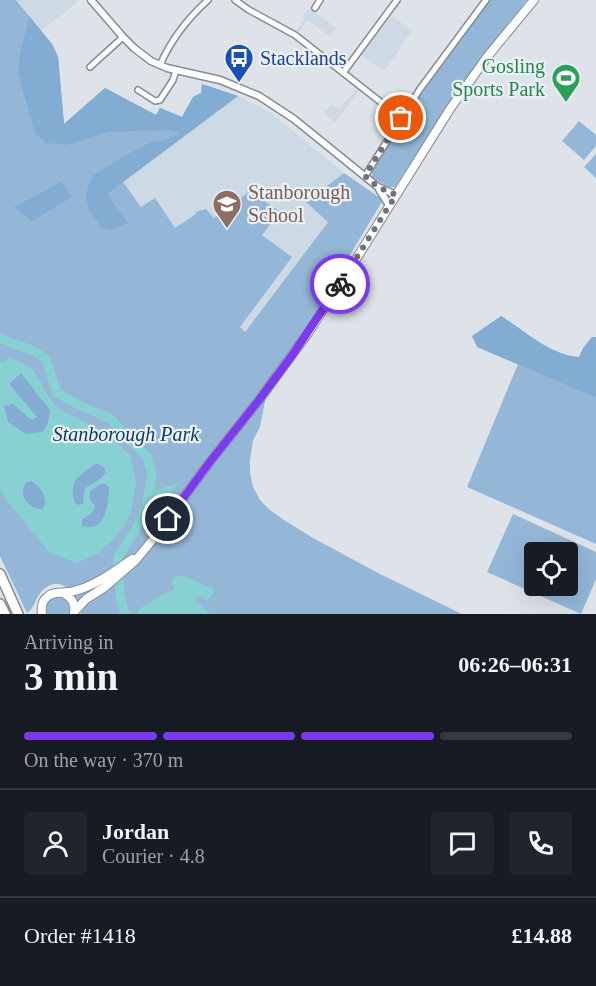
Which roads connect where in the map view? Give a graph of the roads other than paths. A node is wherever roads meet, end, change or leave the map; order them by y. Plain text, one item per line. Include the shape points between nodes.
1 (92, 0) edge
2 (208, 0) edge
3 (235, 0) edge
4 (320, 0) edge
5 (397, 0) edge
6 (486, 0) edge
7 (536, 1) edge
8 (315, 8) dead end
9 (123, 37) junction
10 (160, 65) junction
11 (90, 67) dead end
12 (176, 70) junction
13 (343, 72) junction
14 (138, 90) dead end
15 (401, 118) junction
16 (365, 176) junction
17 (378, 187) junction
18 (396, 195) junction
19 (389, 206) junction
20 (126, 566) junction
21 (0, 574) edge
22 (63, 593) junction
23 (0, 604) edge
24 (74, 613) edge
25 (5, 614) edge
26 (18, 614) edge
27 (42, 614) edge

1 - 9 street
2 - 10 street via 176,36
3 - 13 street via 295,35
4 - 8 street
5 - 13 street
6 - 15 street
7 - 18 main road via 487,57
9 - 10 street
9 - 11 street
10 - 12 street
12 - 14 street via 158,101
12 - 16 street via 220,80 259,96
13 - 15 street
15 - 16 street
16 - 17 street
17 - 18 street
17 - 19 street
18 - 19 main road
19 - 20 main road via 293,354 143,551
20 - 22 main road via 85,587
20 - 24 main road
21 - 26 highway
22 - 24 main road via 71,598
22 - 27 main road via 46,598
23 - 25 highway

